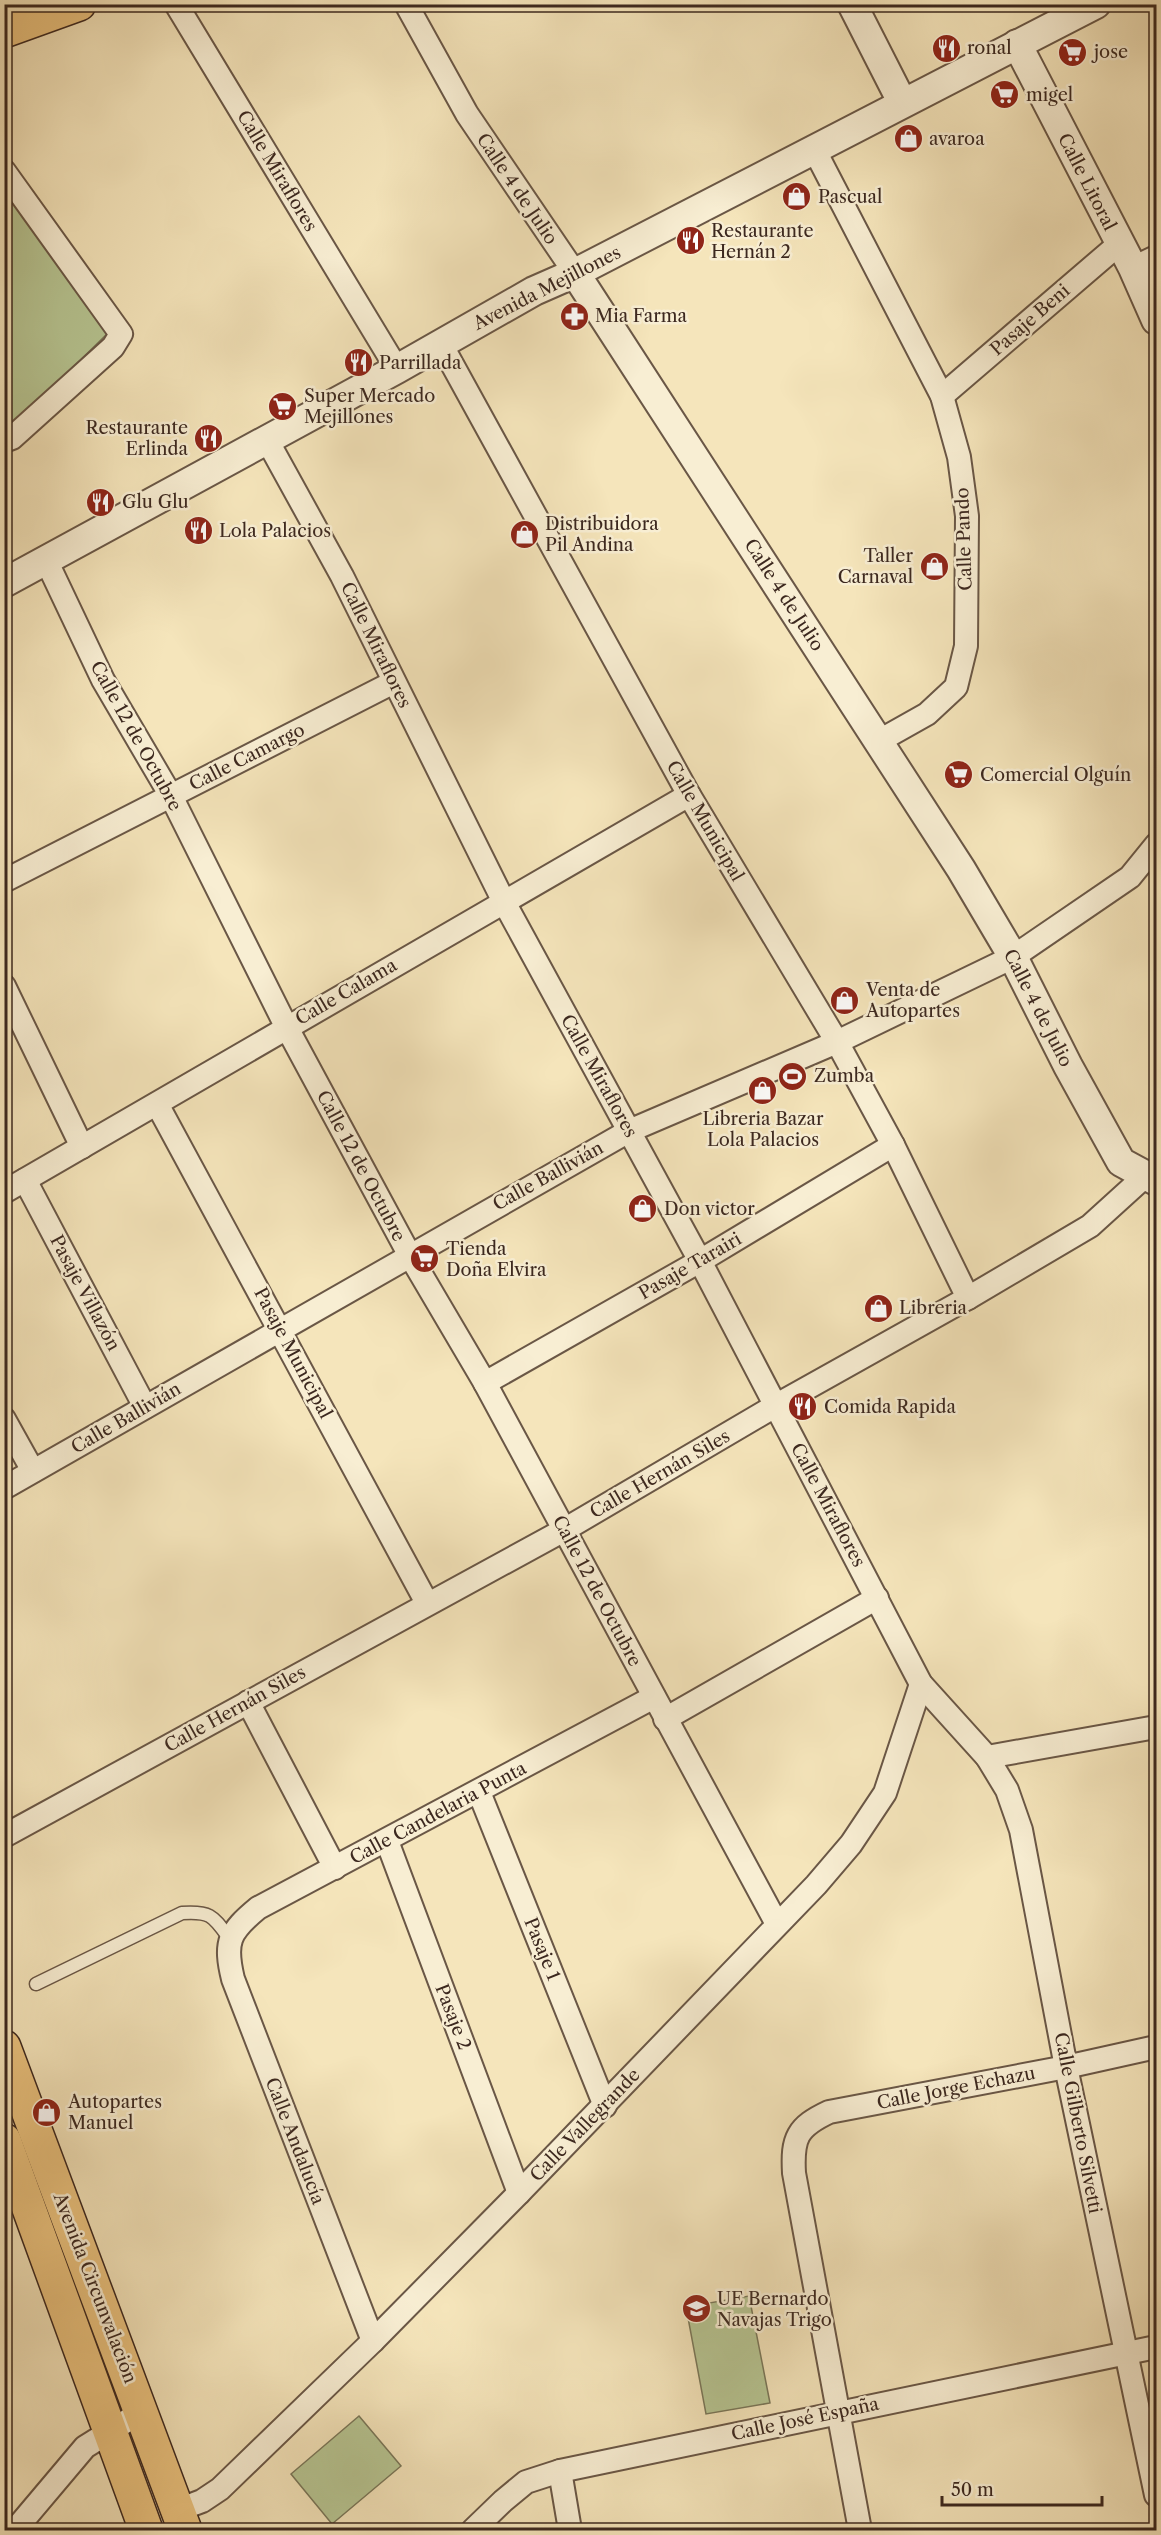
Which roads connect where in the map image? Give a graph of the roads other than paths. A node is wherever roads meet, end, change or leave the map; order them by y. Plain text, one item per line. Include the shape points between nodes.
1 (79, 4) edge
2 (176, 4) edge
3 (406, 4) edge
4 (852, 4) edge
5 (1096, 4) edge
6 (4, 32) edge
7 (1017, 44) junction
8 (902, 102) junction
9 (814, 149) junction
10 (4, 171) edge
11 (1119, 244) junction
12 (1145, 262) edge
13 (575, 273) junction
14 (1156, 320) edge
15 (441, 344) junction
16 (397, 369) junction
17 (942, 396) junction
18 (267, 440) junction
19 (4, 441) edge
20 (46, 560) junction
21 (4, 583) edge
22 (394, 682) junction
23 (879, 741) junction
24 (689, 795) junction
25 (171, 796) junction
26 (1156, 845) edge
27 (4, 881) edge
28 (504, 902) junction
29 (1013, 957) junction
30 (4, 986) edge
31 (286, 1026) junction
32 (837, 1042) junction
33 (157, 1104) junction
34 (629, 1131) junction
35 (893, 1146) junction
36 (82, 1147) junction
37 (1150, 1179) edge
38 (24, 1180) junction
39 (4, 1192) edge
40 (409, 1254) junction
41 (700, 1261) junction
42 (968, 1298) junction
43 (280, 1329) junction
44 (485, 1383) junction
45 (776, 1406) junction
46 (145, 1407) junction
47 (4, 1419) edge
48 (33, 1472) junction
49 (4, 1488) edge
50 (564, 1530) junction
51 (877, 1598) junction
52 (427, 1603) junction
53 (921, 1684) junction
54 (654, 1697) junction
55 (248, 1702) junction
56 (942, 1707) joint
57 (665, 1719) junction
58 (1156, 1727) edge
59 (987, 1757) junction
60 (479, 1792) junction
61 (4, 1836) edge
62 (387, 1841) junction
63 (335, 1868) junction
64 (777, 1924) junction
65 (229, 1938) junction
66 (36, 1984) dead end
67 (4, 2047) edge
68 (1156, 2047) edge
69 (1066, 2067) junction
70 (605, 2106) junction
71 (4, 2140) edge
72 (519, 2193) junction
73 (373, 2341) junction
74 (1156, 2347) edge
75 (1125, 2354) junction
76 (141, 2412) junction
77 (837, 2412) junction
78 (111, 2431) junction
79 (560, 2470) junction
80 (1156, 2496) edge
81 (182, 2520) edge
82 (15, 2530) edge
83 (146, 2530) edge
84 (473, 2530) edge
85 (570, 2530) edge
86 (860, 2530) edge

1 - 6 main road
2 - 16 street, Calle Miraflores
3 - 13 street, Calle 4 de Julio via 467,114
4 - 8 street
5 - 7 street, Avenida Mejillones
7 - 8 street, Avenida Mejillones
7 - 11 street, Calle Litoral
8 - 9 street, Avenida Mejillones
9 - 13 street, Avenida Mejillones
9 - 17 street, Calle Pando
10 - 19 street via 121,333 113,347
11 - 12 street, Calle Litoral
11 - 17 street, Pasaje Beni
12 - 14 street, Calle Litoral
13 - 15 street, Avenida Mejillones via 534,291
13 - 23 street, Calle 4 de Julio
15 - 16 street, Avenida Mejillones
15 - 24 street, Calle Municipal
16 - 18 street, Avenida Mejillones
17 - 23 street, Calle Pando via 959,457 967,516 966,646 956,687 927,714
18 - 20 street, Avenida Mejillones
18 - 22 street, Calle Miraflores via 342,576
20 - 21 street, Avenida Mejillones
20 - 25 street, Calle 12 de Octubre via 103,680
22 - 25 street, Calle Camargo
22 - 28 street, Calle Miraflores
23 - 29 street, Calle 4 de Julio
24 - 28 street, Calle Calama
24 - 32 street, Calle Municipal
25 - 27 street, Calle Camargo
25 - 31 street, Calle 12 de Octubre
26 - 29 street, Calle Ballivián via 1130,877
28 - 31 street, Calle Calama
28 - 34 street, Calle Miraflores
29 - 32 street, Calle Ballivián
29 - 37 street, Calle 4 de Julio via 1121,1162
30 - 36 street
31 - 33 street, Calle Calama
31 - 40 street, Calle 12 de Octubre
32 - 34 street, Calle Ballivián
32 - 35 street, Calle Municipal
33 - 36 street, Calle Calama
33 - 43 street, Pasaje Municipal
34 - 40 street, Calle Ballivián
34 - 41 street, Calle Miraflores
35 - 41 street, Pasaje Tarairi
35 - 42 street, Calle Municipal
36 - 38 street, Calle Calama
37 - 42 street, Calle Hernán Siles via 1090,1226
38 - 39 street, Calle Calama
38 - 46 street, Pasaje Villazón
40 - 43 street, Calle Ballivián
40 - 44 street, Calle 12 de Octubre
41 - 44 street, Pasaje Tarairi
41 - 45 street, Calle Miraflores
42 - 45 street, Calle Hernán Siles
43 - 46 street, Calle Ballivián
43 - 52 street, Pasaje Municipal
44 - 50 street, Calle 12 de Octubre
45 - 50 street, Calle Hernán Siles
45 - 51 street, Calle Miraflores
46 - 48 street, Calle Ballivián
47 - 48 street
48 - 49 street, Calle Ballivián
50 - 52 street, Calle Hernán Siles
50 - 54 street, Calle 12 de Octubre
51 - 53 street, Calle Miraflores
51 - 57 street
52 - 55 street, Calle Hernán Siles
53 - 56 street, Calle Miraflores
53 - 64 street, Calle Vallegrande via 885,1793 851,1844
54 - 57 street, Calle 12 de Octubre
54 - 60 street, Calle Candelaria Punta
55 - 61 street, Calle Hernán Siles
55 - 63 street
56 - 59 street, Calle Gilberto Silvetti
57 - 64 street, Calle 12 de Octubre
58 - 59 street
59 - 69 street, Calle Gilberto Silvetti via 1007,1790 1021,1830
60 - 62 street, Calle Candelaria Punta
60 - 70 street, Pasaje 1
62 - 63 street, Calle Candelaria Punta
62 - 72 street, Pasaje 2
63 - 65 street, Calle Candelaria Punta via 258,1908 238,1924
64 - 70 street, Calle Vallegrande
65 - 66 lane via 212,1915 182,1912
65 - 73 street, Calle Andalucía via 233,1979
67 - 76 main road, Avenida Circunvalación
68 - 69 street, Calle Jorge Echazu
69 - 75 street, Calle Gilberto Silvetti
69 - 77 street, Calle Jorge Echazu via 829,2112 808,2122 798,2135 793,2152 794,2173
70 - 72 street, Calle Vallegrande
71 - 78 main road, Avenida Circunvalación
72 - 73 street, Calle Vallegrande
73 - 81 street, Calle Vallegrande via 220,2489
74 - 75 street, Calle José España
75 - 77 street, Calle José España
75 - 80 street, Calle Gilberto Silvetti
76 - 78 street
76 - 81 main road, Avenida Circunvalación
77 - 79 street, Calle José España
77 - 86 street
78 - 82 street via 85,2447
78 - 83 main road, Avenida Circunvalación
79 - 84 street, Calle José España via 526,2482
79 - 85 street

